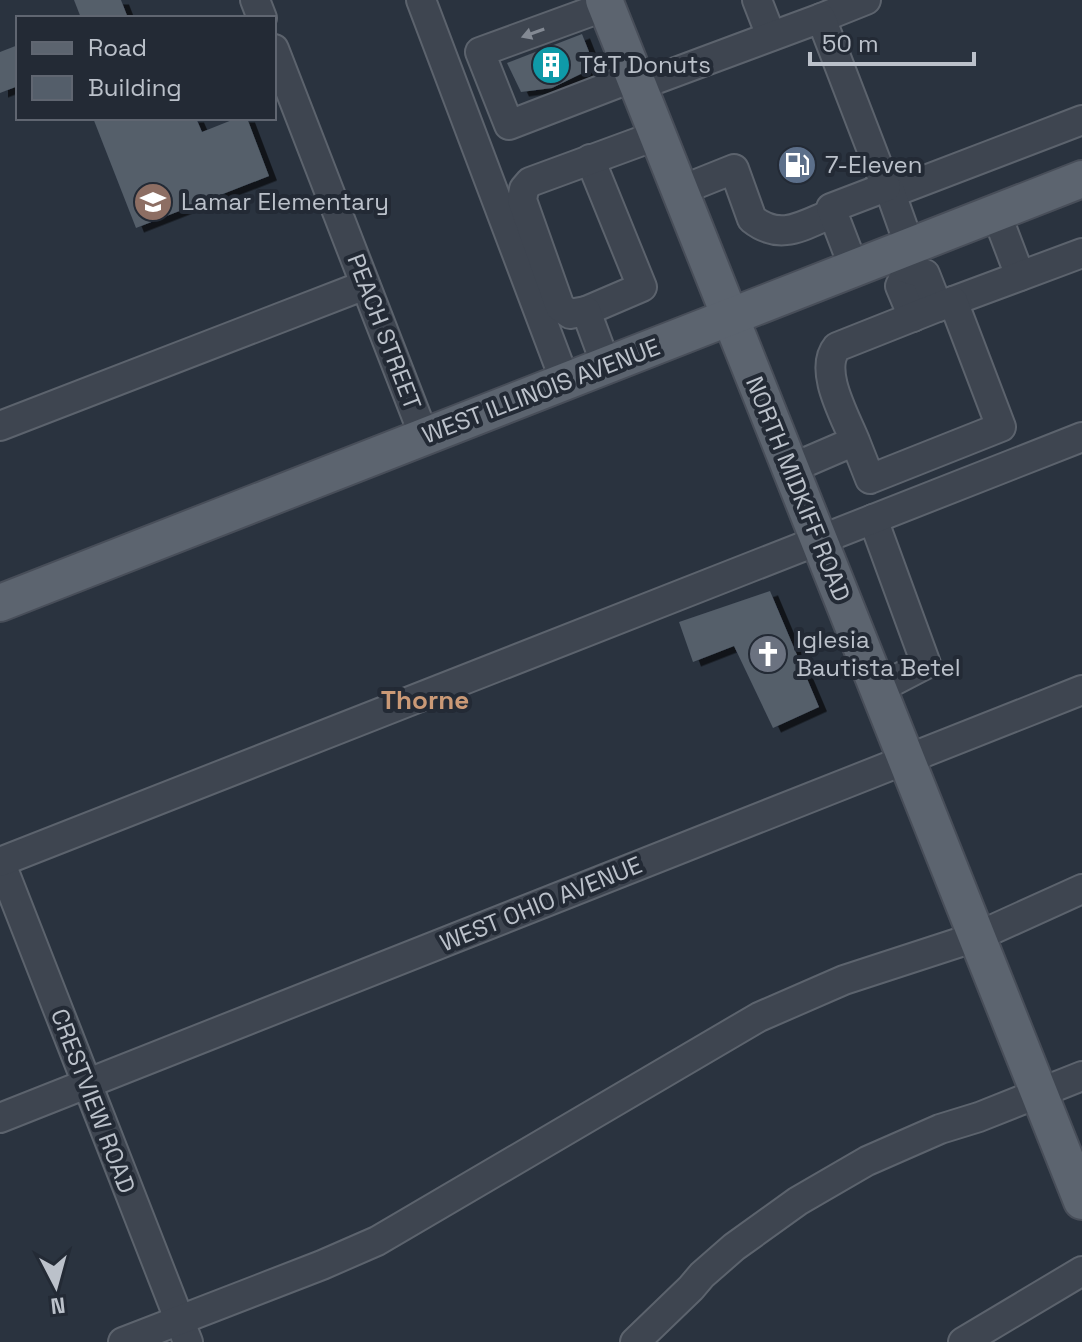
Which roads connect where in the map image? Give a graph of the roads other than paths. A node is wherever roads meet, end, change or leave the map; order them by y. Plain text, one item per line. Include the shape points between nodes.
1 (421, 0) edge
2 (757, 0) edge
3 (866, 0) edge
4 (605, 3) edge
5 (821, 18) junction
6 (771, 36) junction
7 (276, 54) edge
8 (636, 82) junction
9 (1082, 120) edge
10 (658, 135) junction
11 (590, 159) junction
12 (1082, 179) edge
13 (888, 189) junction
14 (679, 191) junction
15 (833, 213) junction
16 (996, 213) junction
17 (1082, 253) edge
18 (906, 255) junction
19 (854, 268) junction
20 (1020, 276) junction
21 (365, 285) junction
22 (934, 309) junction
23 (586, 311) junction
24 (729, 317) junction
25 (606, 365) junction
26 (565, 381) junction
27 (0, 426) edge
28 (424, 436) junction
29 (1082, 437) edge
30 (855, 441) junction
31 (790, 469) junction
32 (873, 519) junction
33 (818, 541) junction
34 (0, 603) edge
35 (878, 689) junction
36 (1082, 690) edge
37 (906, 760) junction
38 (0, 862) edge
39 (1082, 889) edge
40 (976, 937) junction
41 (1082, 1076) edge
42 (86, 1084) junction
43 (1038, 1093) junction
44 (0, 1118) edge
45 (1082, 1201) edge
46 (1082, 1271) edge
47 (184, 1331) edge
48 (123, 1342) edge
49 (635, 1342) edge
50 (963, 1342) edge

1 - 26 street
2 - 6 street
3 - 5 street
4 - 8 main road, NORTH MIDKIFF ROAD
4 -> 8 street via 480,52 509,125
5 - 6 street
5 - 13 street
6 - 8 street
7 - 21 street, PEACH STREET
8 - 10 main road, NORTH MIDKIFF ROAD
9 - 13 street via 894,192
10 - 11 street
10 - 14 main road, NORTH MIDKIFF ROAD
11 - 23 street via 642,287
11 - 23 street via 530,182 522,200 560,307 570,314
12 - 16 main road, WEST ILLINOIS AVENUE
13 - 15 street via 831,208
13 - 18 street
14 - 15 street via 734,169 752,219 774,230 787,231
14 - 24 main road, NORTH MIDKIFF ROAD
15 - 19 street
16 - 18 main road, WEST ILLINOIS AVENUE
16 - 20 street
17 - 20 street
18 - 19 main road, WEST ILLINOIS AVENUE
18 - 22 street via 925,274
19 - 24 main road, WEST ILLINOIS AVENUE
20 - 22 street
21 - 27 street
21 - 28 street, PEACH STREET
22 - 30 street via 832,353 831,379
22 - 30 street via 1001,427 870,479
23 - 25 street
24 - 25 main road, WEST ILLINOIS AVENUE
24 - 31 main road, NORTH MIDKIFF ROAD
25 - 26 main road, WEST ILLINOIS AVENUE
26 - 28 main road, WEST ILLINOIS AVENUE
28 - 34 main road, WEST ILLINOIS AVENUE
29 - 32 street
30 - 31 street
31 - 33 main road, NORTH MIDKIFF ROAD
32 - 33 street
32 - 35 street via 926,664
33 - 35 main road, NORTH MIDKIFF ROAD
33 - 38 street
35 - 37 main road, NORTH MIDKIFF ROAD
36 - 37 street, WEST OHIO AVENUE
37 - 40 main road, NORTH MIDKIFF ROAD
37 - 42 street, WEST OHIO AVENUE
38 - 42 street, CRESTVIEW ROAD
39 - 40 street
40 - 43 main road, NORTH MIDKIFF ROAD
40 - 47 street via 844,980 759,1017 377,1241
41 - 43 street
42 - 44 street, WEST OHIO AVENUE
42 - 47 street, CRESTVIEW ROAD
43 - 45 main road, NORTH MIDKIFF ROAD
43 - 49 street via 867,1161 787,1208 702,1275
46 - 50 street
47 - 48 street

